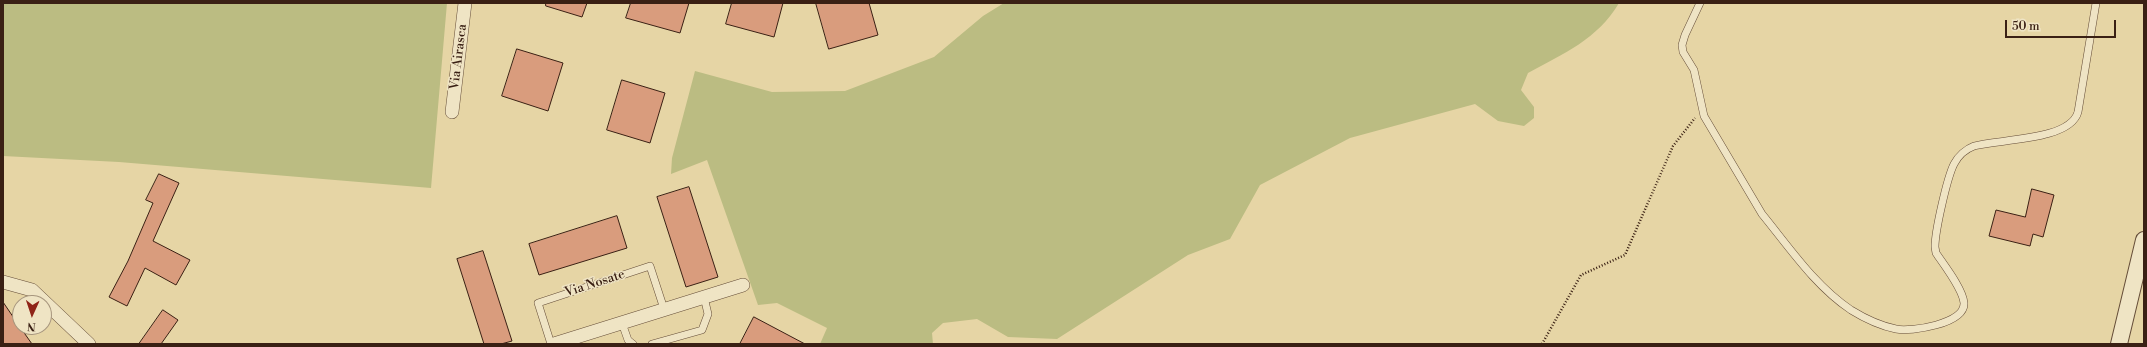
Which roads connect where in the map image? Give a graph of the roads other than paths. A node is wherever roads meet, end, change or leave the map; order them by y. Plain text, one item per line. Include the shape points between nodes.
1 (465, 3) edge
2 (1700, 3) edge
3 (2096, 3) edge
4 (452, 112) dead end
5 (2144, 240) edge
6 (3, 282) edge
7 (743, 285) dead end
8 (704, 297) junction
9 (664, 310) junction
10 (622, 323) junction
11 (88, 344) edge
12 (553, 344) edge
13 (633, 344) edge
14 (652, 344) edge
15 (2119, 344) edge

1 - 4 street, Via Airasca
2 - 3 lane via 1682,45 1685,56 1696,76 1701,110 1762,214 1835,298 1861,315 1894,329 1912,329 1944,322 1959,314 1964,305 1962,294 1936,253 1935,247 1954,163 1967,149 1974,146 2036,137 2066,126 2075,119
5 - 15 street
6 - 11 street via 32,290
7 - 8 street, Via Nosate
8 - 9 street, Via Nosate
8 - 14 lane via 708,314 702,330
9 - 10 street, Via Nosate
9 - 12 lane, Via Nosate via 650,266 538,303
10 - 12 street, Via Nosate
10 - 13 lane via 628,340

